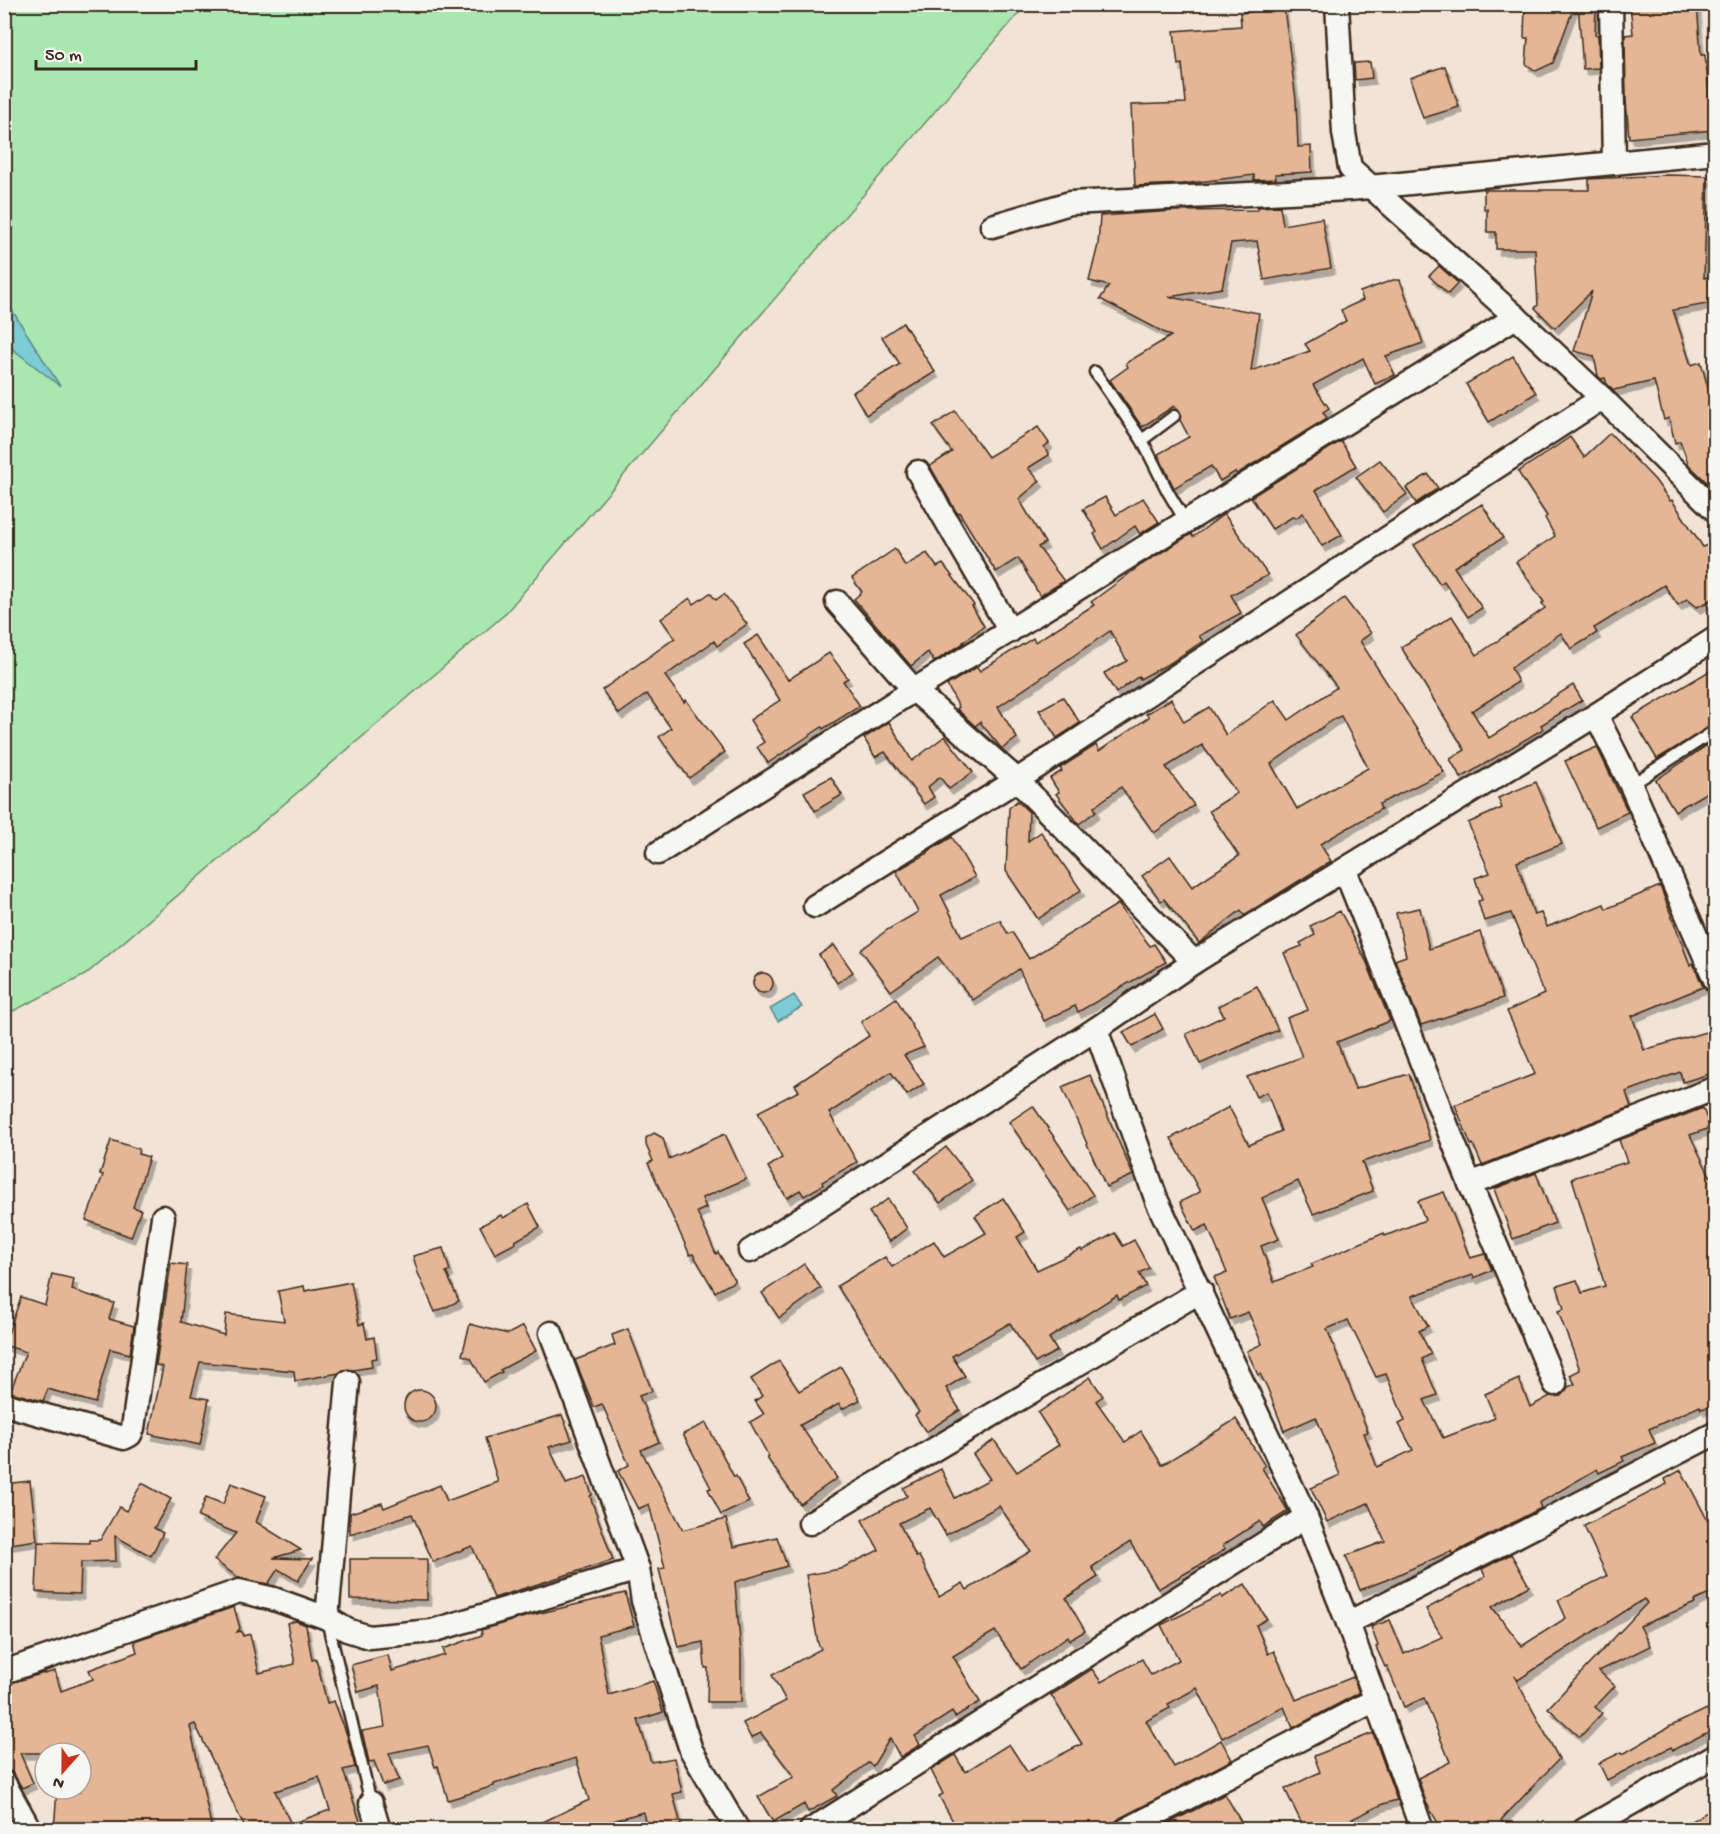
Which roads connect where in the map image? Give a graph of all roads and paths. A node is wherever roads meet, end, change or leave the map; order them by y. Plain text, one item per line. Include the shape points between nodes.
1 (1337, 4) edge
2 (1611, 4) edge
3 (1716, 153) edge
4 (1614, 163) junction
5 (1372, 187) junction
6 (992, 226) dead end
7 (1516, 317) junction
8 (1095, 372) dead end
9 (1602, 398) junction
10 (1174, 416) dead end
11 (1142, 440) junction
12 (918, 472) dead end
13 (1716, 511) edge
14 (1186, 522) junction
15 (837, 602) dead end
16 (1010, 631) junction
17 (1716, 638) edge
18 (914, 690) junction
19 (1596, 715) junction
20 (1716, 730) edge
21 (1017, 780) junction
22 (1631, 785) junction
23 (658, 853) dead end
24 (1344, 870) junction
25 (815, 906) dead end
26 (1194, 962) junction
27 (1716, 982) edge
28 (1096, 1029) junction
29 (1716, 1088) edge
30 (1470, 1184) junction
31 (164, 1217) dead end
32 (750, 1251) dead end
33 (1201, 1291) junction
34 (551, 1333) dead end
35 (348, 1382) dead end
36 (1555, 1384) dead end
37 (4, 1404) edge
38 (1716, 1433) edge
39 (1306, 1517) junction
40 (810, 1523) dead end
41 (638, 1569) junction
42 (327, 1618) junction
43 (1348, 1623) junction
44 (4, 1672) edge
45 (1376, 1700) junction
46 (1716, 1755) edge
47 (4, 1784) edge
48 (371, 1803) joint
49 (30, 1830) edge
50 (379, 1830) edge
51 (738, 1830) edge
52 (811, 1830) edge
53 (1126, 1830) edge
54 (1422, 1830) edge
55 (1584, 1830) edge

1 - 5 street via 1344,133 1350,168
2 - 4 street
3 - 4 street
4 - 5 street
5 - 6 street via 1070,203
5 - 7 street
7 - 9 street
7 - 14 street
8 - 11 lane
9 - 13 street
9 - 21 street
10 - 11 lane
11 - 14 lane
12 - 16 street
14 - 16 street
15 - 18 street
16 - 18 street
17 - 19 street
18 - 21 street
18 - 23 street
19 - 22 street
19 - 24 street
20 - 22 lane
21 - 25 street
21 - 26 street
22 - 27 street
24 - 26 street
24 - 30 street
26 - 28 street
28 - 32 street
28 - 33 street via 1157,1201
29 - 30 street
30 - 36 street
31 - 37 street via 130,1435 124,1438
33 - 39 street
33 - 40 street
34 - 41 street
35 - 42 street
38 - 43 street
39 - 43 street
39 - 52 street
41 - 42 street via 432,1631 369,1637
41 - 51 street via 643,1601 691,1750
42 - 44 street via 274,1599 239,1592
42 - 48 lane
43 - 45 street
45 - 53 street
45 - 54 street
46 - 55 street
47 - 49 street
48 - 50 street

